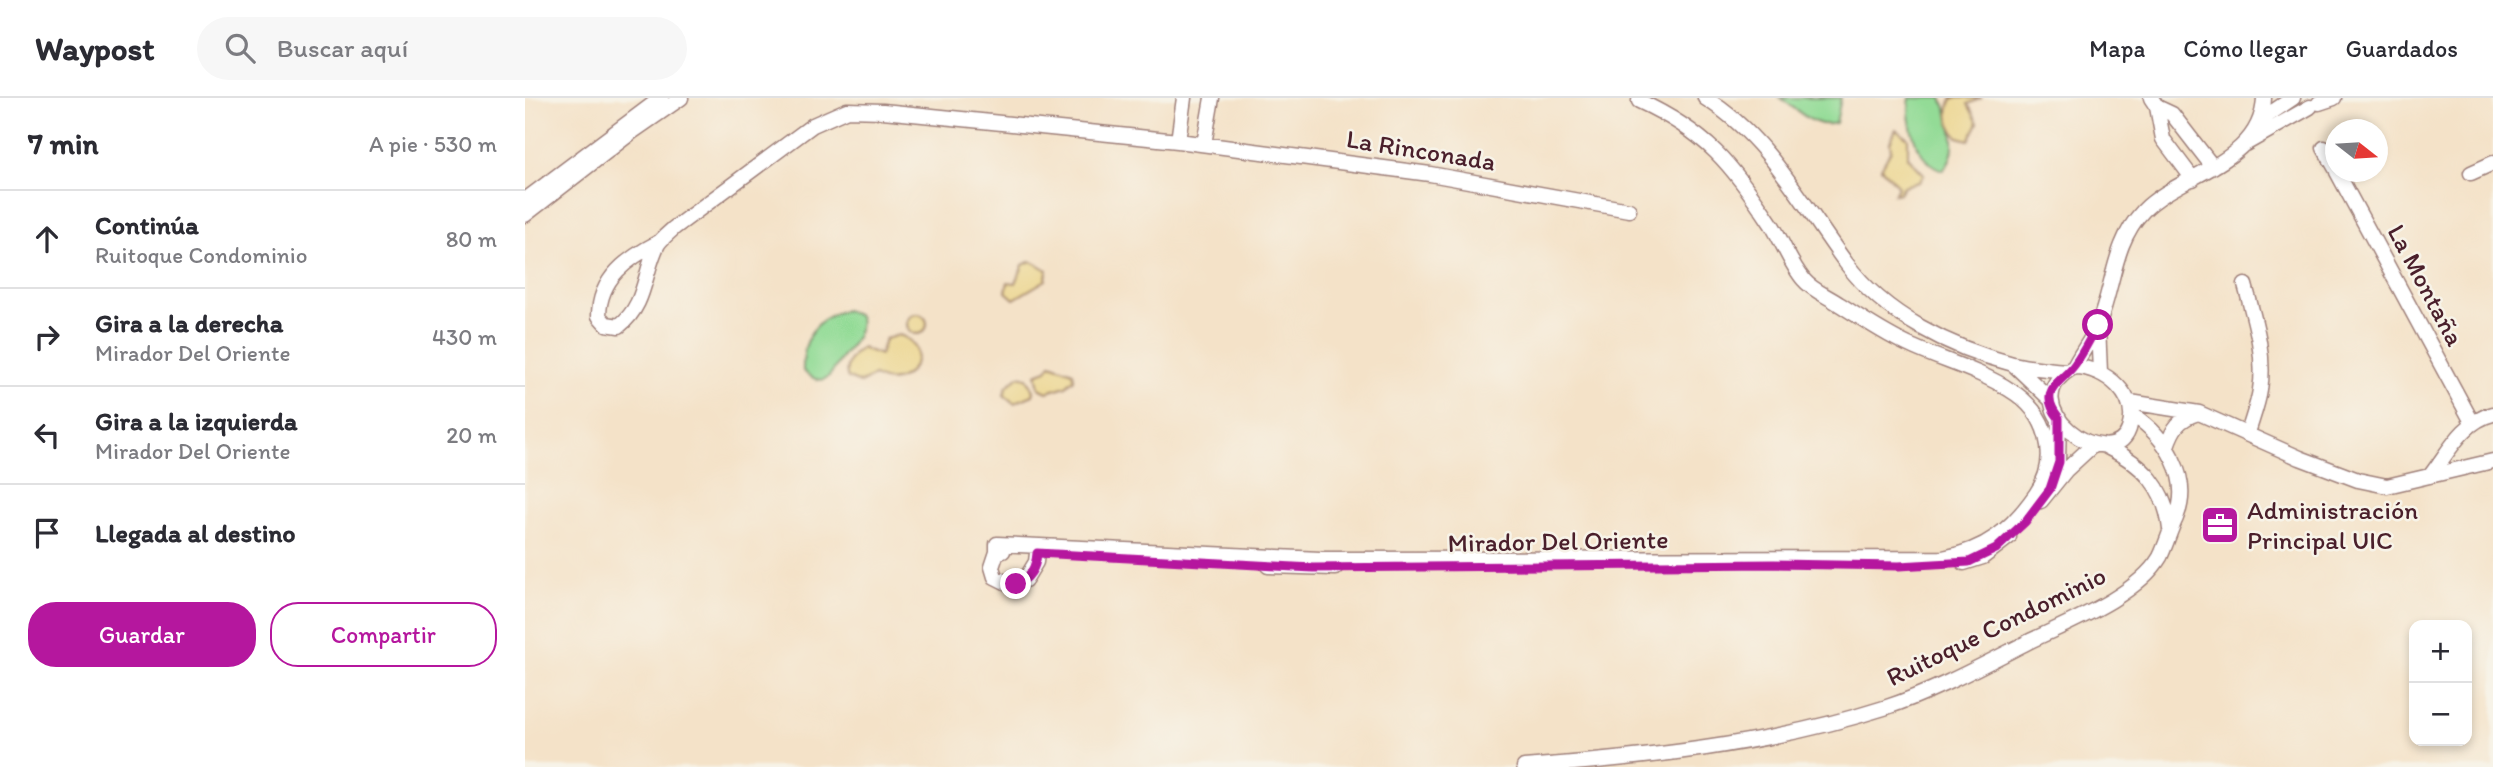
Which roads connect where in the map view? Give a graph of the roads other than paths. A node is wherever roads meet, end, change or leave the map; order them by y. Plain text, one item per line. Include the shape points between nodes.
1 (661, 98) edge
2 (681, 98) edge
3 (1184, 98) edge
4 (1212, 98) edge
5 (1705, 98) edge
6 (2264, 98) edge
7 (2293, 98) edge
8 (2334, 98) edge
9 (1639, 101) dead end
10 (2154, 102) edge
11 (2259, 121) junction
12 (1178, 141) junction
13 (1204, 144) junction
14 (2244, 145) junction
15 (2493, 163) edge
16 (2213, 167) junction
17 (2470, 173) dead end
18 (2193, 179) junction
19 (2342, 182) edge
20 (525, 200) edge
21 (1629, 210) dead end
22 (525, 215) edge
23 (659, 242) junction
24 (2245, 285) dead end
25 (2098, 325) junction
26 (2013, 364) junction
27 (2070, 369) junction
28 (2100, 372) junction
29 (2050, 399) junction
30 (2131, 408) junction
31 (2199, 413) junction
32 (2493, 414) edge
33 (2059, 418) junction
34 (2472, 422) junction
35 (2248, 433) junction
36 (2167, 446) junction
37 (2100, 447) junction
38 (2493, 461) edge
39 (2430, 476) junction
40 (2050, 489) junction
41 (2170, 530) junction
42 (997, 552) junction
43 (1037, 553) junction
44 (1524, 767) edge

1 - 20 street
2 - 22 street
3 - 12 street
4 - 13 street
5 - 26 street via 1734,116 1792,184 1848,266 1889,307 1910,323
6 - 11 street
7 - 11 street
8 - 14 street
9 - 42 street via 1702,136 1729,163 1805,281 1881,331 2011,390 2031,408 2050,445 2049,468 2036,494 2004,532 1971,553 1943,558 1320,559 997,544
10 - 16 street via 2172,114
10 - 18 street via 2163,139
11 - 14 street
12 - 13 street, La Rinconada
12 - 23 street, La Rinconada via 847,110 813,125
13 - 21 street, La Rinconada via 1430,174
14 - 16 street
15 - 17 street
16 - 18 street
18 - 25 street via 2145,209 2128,230
19 - 34 street, La Montaña
23 - 23 street, La Rinconada via 641,299 630,317 619,326 607,324 599,316 599,300 616,271 628,258
24 - 35 street via 2261,358 2260,389
25 - 27 street
25 - 28 street
26 - 27 street
26 - 29 street
27 - 28 street
27 - 29 street via 2053,385
28 - 30 street, Ruitoque Condominio
29 - 33 street
30 - 31 street
30 - 36 street, Ruitoque Condominio
30 - 37 street via 2128,433
31 - 35 street
31 - 36 street via 2183,418
32 - 34 street
33 - 37 street
33 - 40 street via 2059,462
34 - 39 street
35 - 39 street via 2358,480 2387,486
36 - 41 street, Ruitoque Condominio via 2178,471 2180,494
37 - 40 street
37 - 41 street via 2129,458 2151,477 2162,494
38 - 39 street
40 - 43 street, Mirador Del Oriente via 1996,549 1969,562 1943,564 1313,568
41 - 44 street, Ruitoque Condominio via 2159,557 2120,594 1971,671 1885,708 1725,744
42 - 43 street, Mirador Del Oriente
42 - 43 street via 992,567 995,577 1016,584 1033,570

